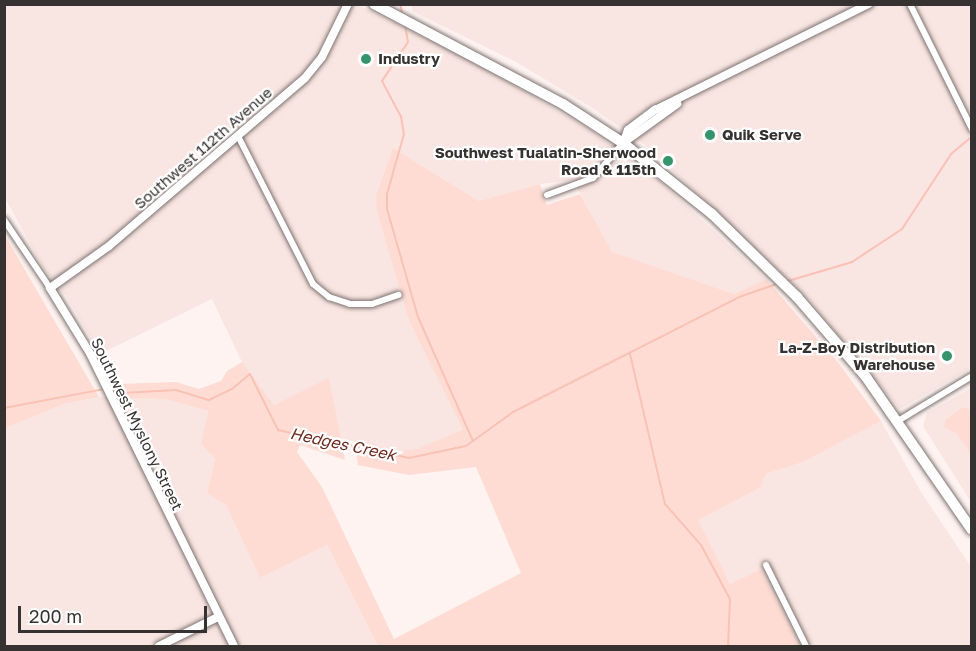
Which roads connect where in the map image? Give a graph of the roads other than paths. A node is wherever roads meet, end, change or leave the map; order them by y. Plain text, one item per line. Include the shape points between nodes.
1 (348, 4) edge
2 (375, 4) edge
3 (869, 4) edge
4 (910, 4) edge
5 (972, 129) edge
6 (238, 136) junction
7 (622, 143) junction
8 (547, 195) dead end
9 (4, 220) edge
10 (50, 288) junction
11 (398, 295) dead end
12 (972, 376) edge
13 (898, 421) junction
14 (972, 530) edge
15 (766, 565) dead end
16 (218, 617) junction
17 (159, 646) edge
18 (234, 646) edge
19 (806, 646) edge

1 - 6 street, Southwest 112th Avenue via 315,68
2 - 7 highway via 525,81
3 - 7 street via 642,118 628,130
4 - 5 street
6 - 10 street, Southwest 112th Avenue via 109,246
6 - 11 street via 308,277 339,302 372,304
7 - 8 street via 593,178
7 - 13 highway via 712,214 769,268 832,337
9 - 10 street, Southwest Myslony Street
10 - 16 street, Southwest Myslony Street via 102,378
12 - 13 street
13 - 14 highway
15 - 19 street
16 - 17 street
16 - 18 street, Southwest Myslony Street

